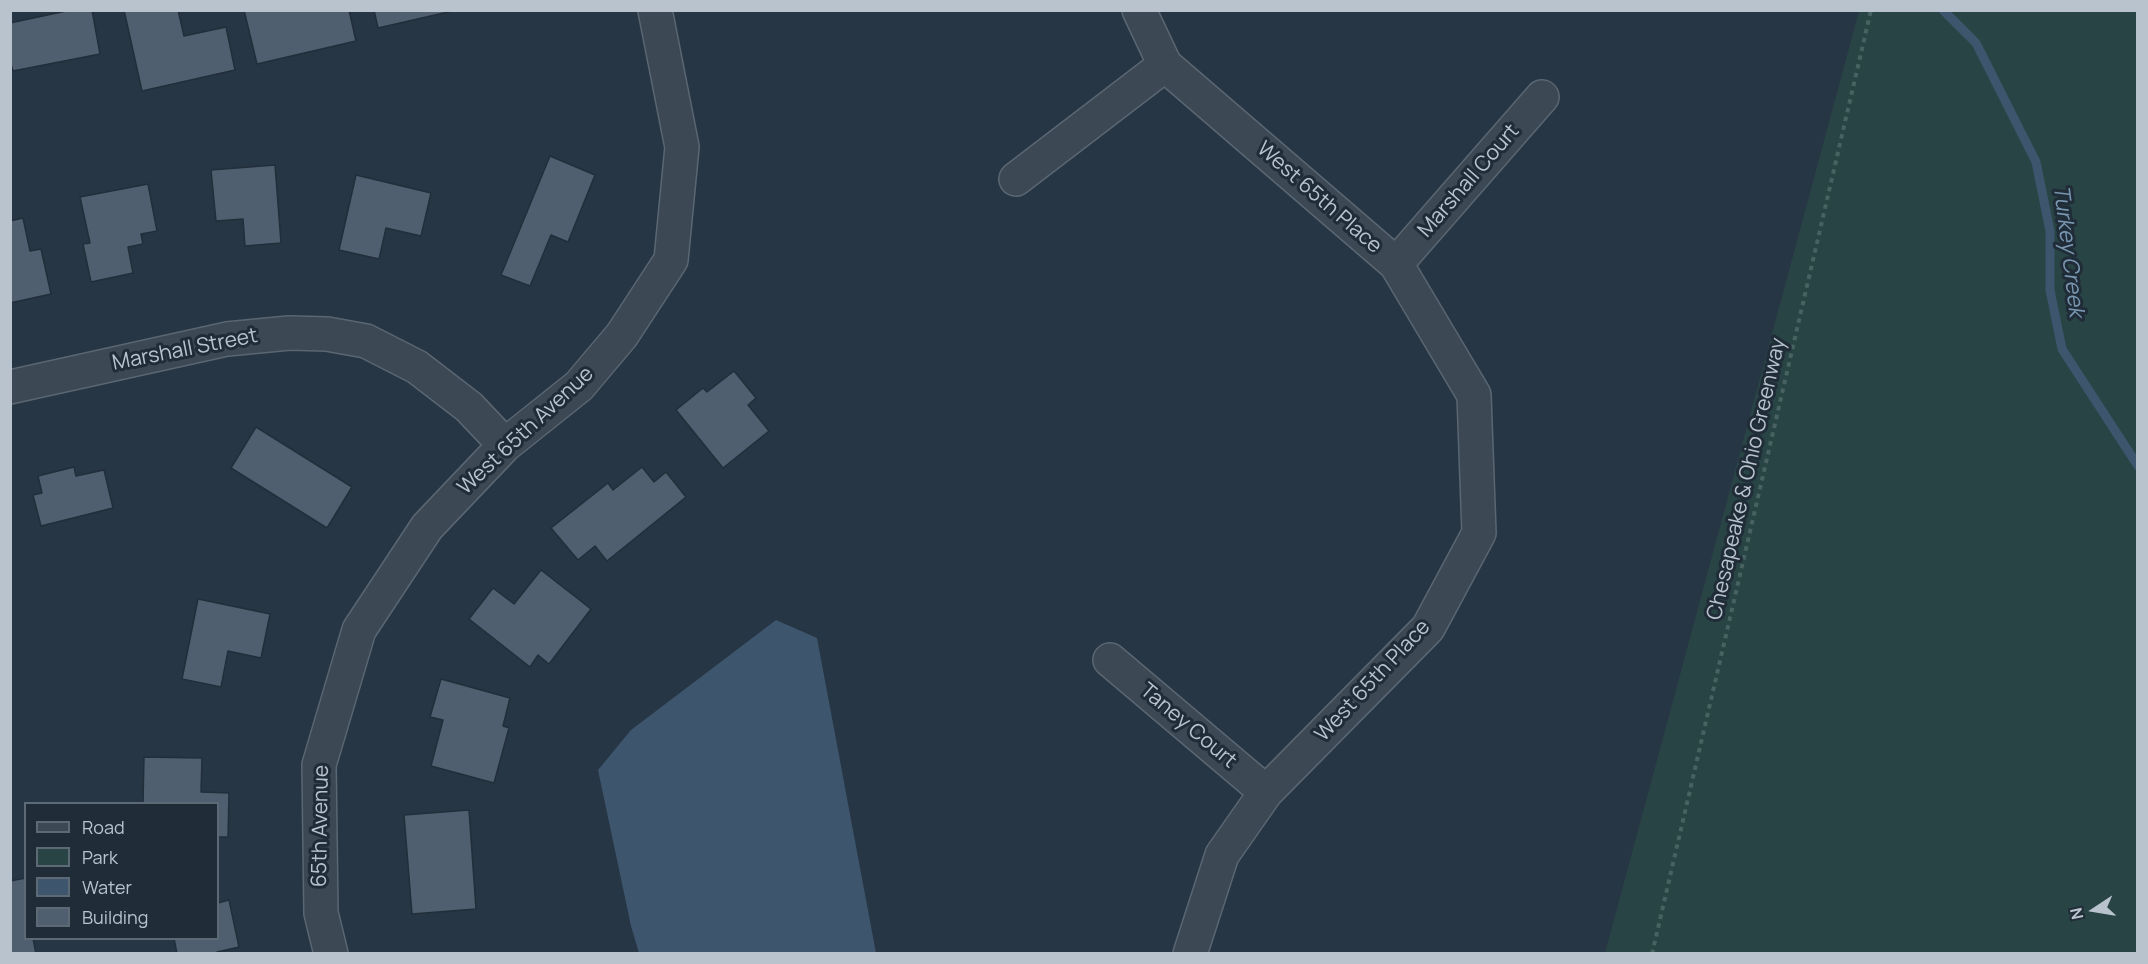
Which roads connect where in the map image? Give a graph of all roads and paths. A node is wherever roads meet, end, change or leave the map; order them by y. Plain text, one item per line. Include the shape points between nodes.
1 (655, 10) edge
2 (1139, 10) edge
3 (1871, 10) edge
4 (1165, 65) junction
5 (1542, 97) dead end
6 (1016, 179) dead end
7 (1396, 264) junction
8 (10, 387) edge
9 (505, 445) junction
10 (359, 630) joint
11 (1110, 660) dead end
12 (1266, 792) junction
13 (332, 954) edge
14 (1190, 954) edge
15 (1652, 954) edge

1 - 9 street, West 65th Avenue via 682,147 671,260 622,335 579,386
2 - 4 street, West 65th Place
3 - 15 path, Chesapeake & Ohio Greenway
4 - 6 street
4 - 7 street, West 65th Place
5 - 7 street, Marshall Court
7 - 12 street, West 65th Place via 1474,395 1479,532 1428,628
8 - 9 street, Marshall Street via 227,339 327,334 366,342 417,368 469,407
9 - 10 street, West 65th Avenue via 427,527
10 - 13 street, 65th Avenue via 319,765 321,913
11 - 12 street, Taney Court
12 - 14 street, West 65th Place via 1222,855

